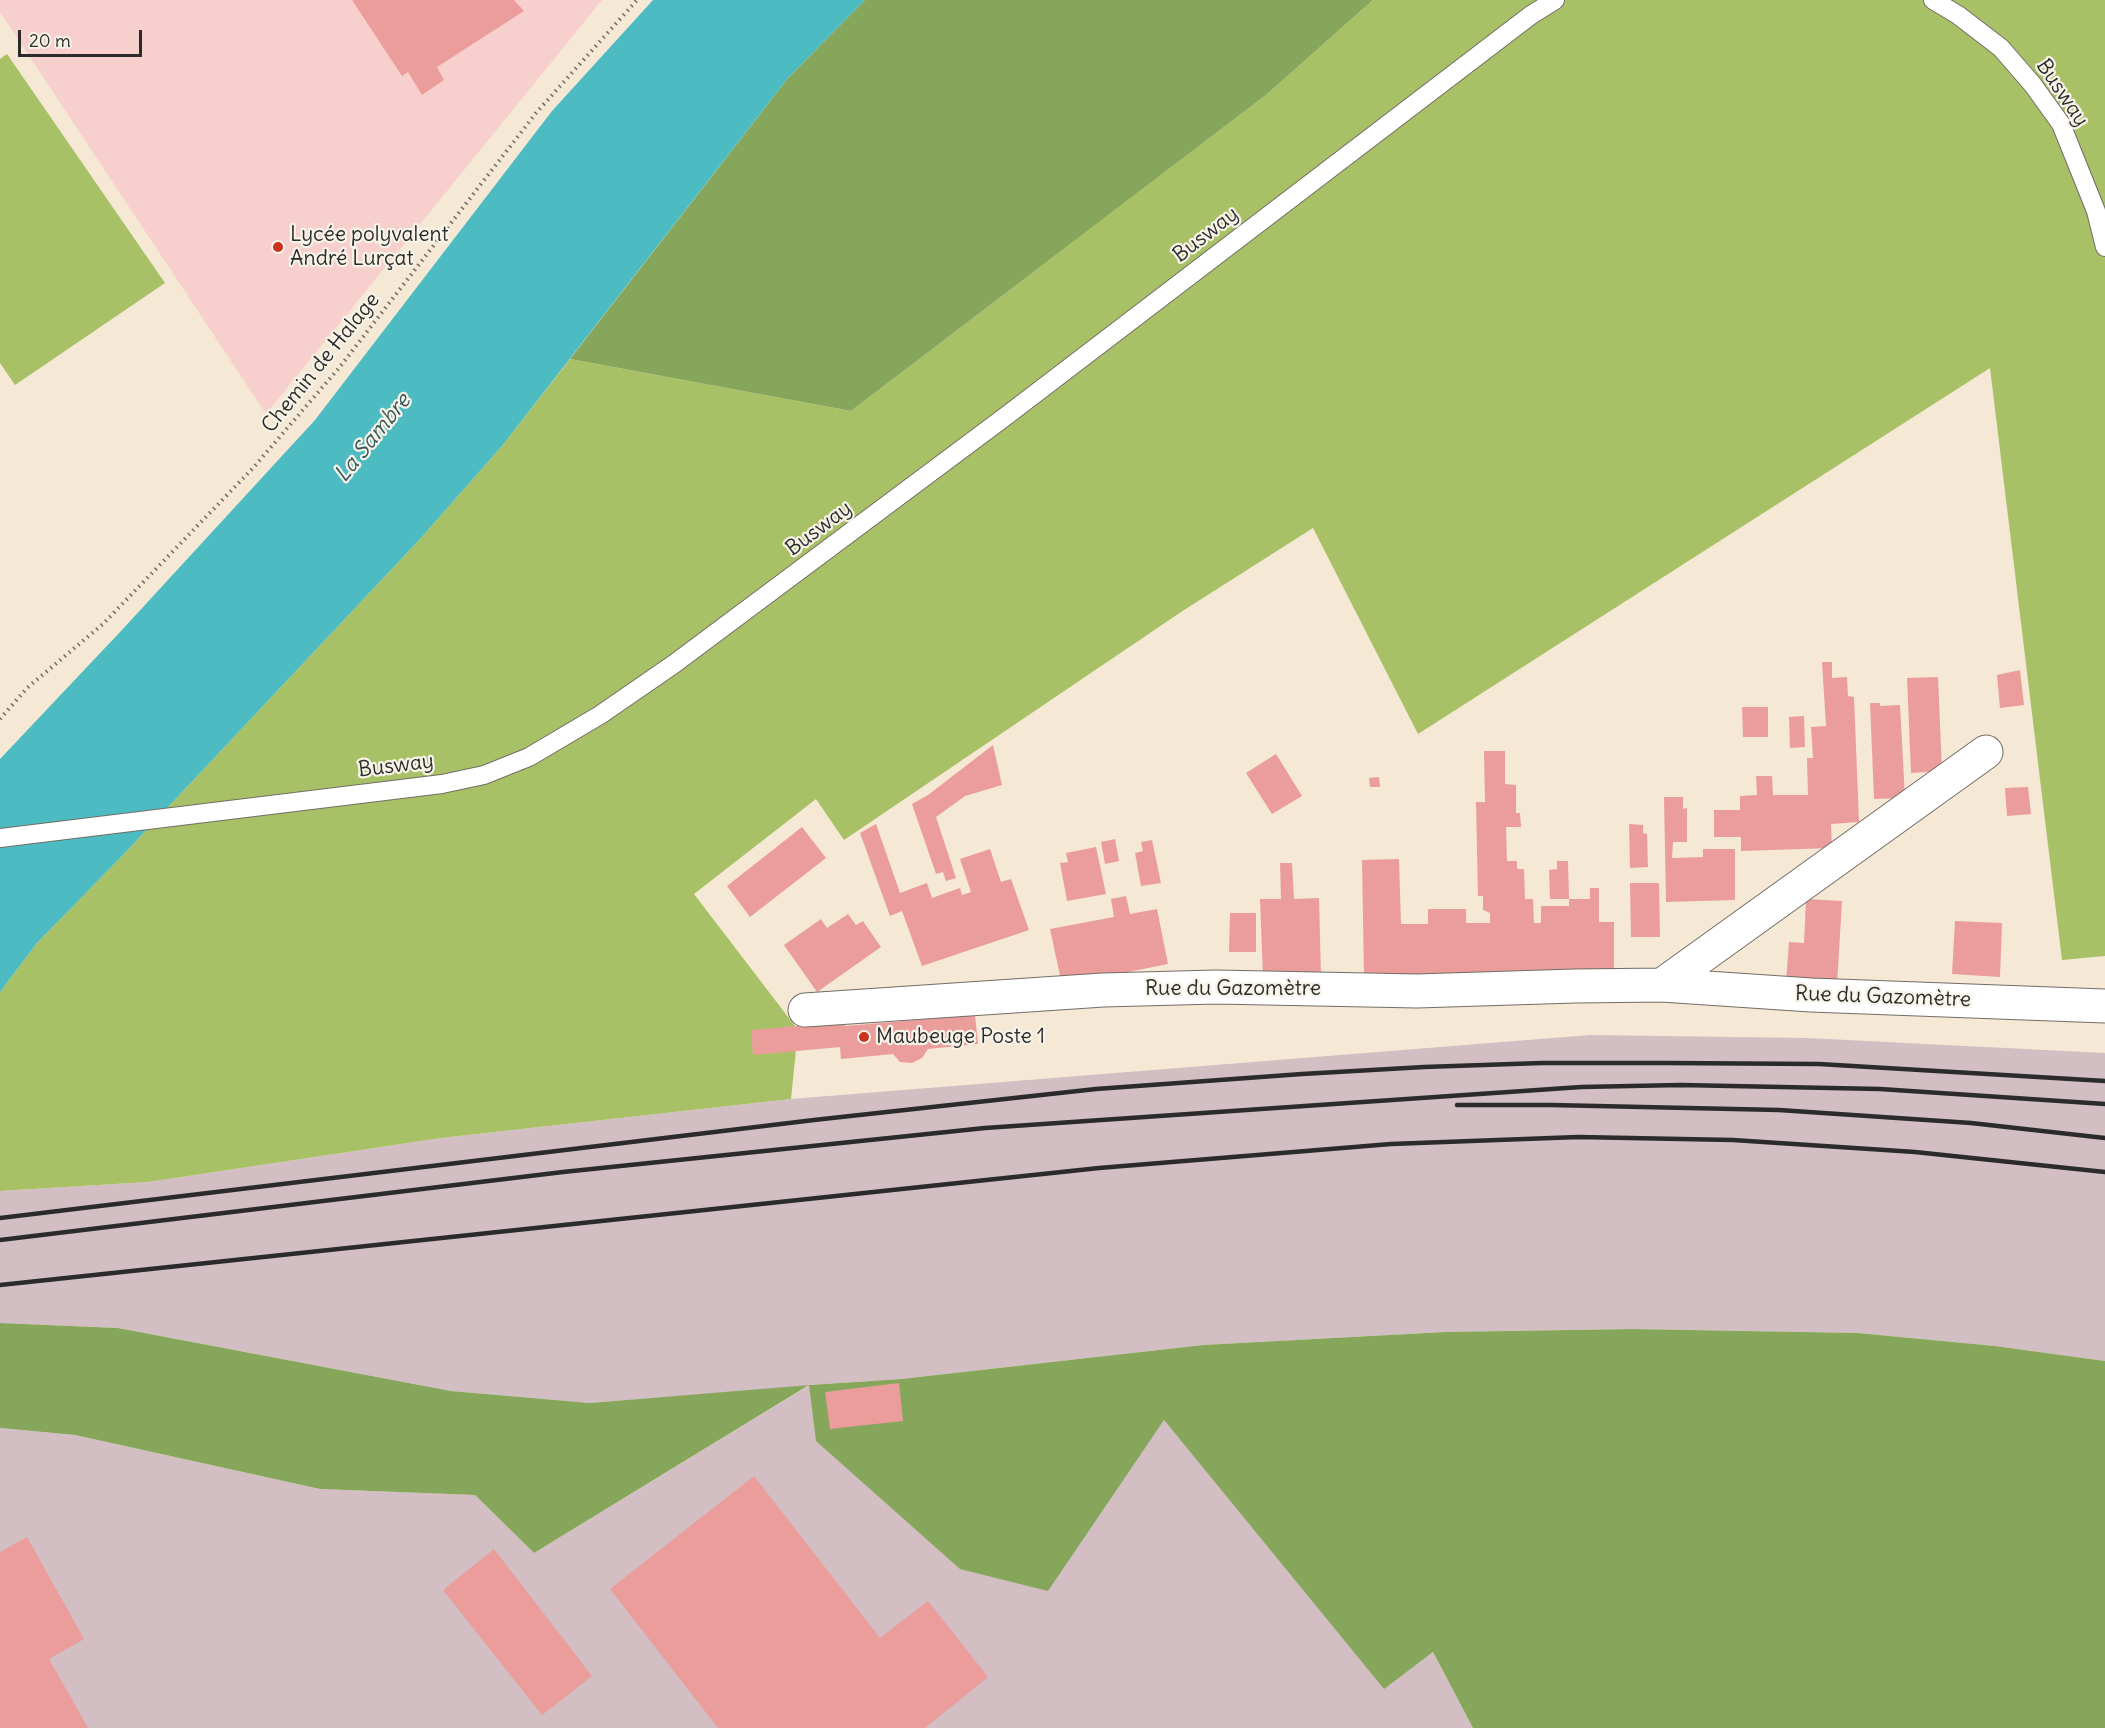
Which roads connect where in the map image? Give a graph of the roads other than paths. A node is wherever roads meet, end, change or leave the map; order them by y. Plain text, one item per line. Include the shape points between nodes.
1 (1555, 0) edge
2 (1933, 0) edge
3 (2105, 247) edge
4 (1986, 752) dead end
5 (0, 838) edge
6 (1662, 985) junction
7 (2105, 1006) edge
8 (805, 1010) dead end

1 - 5 lane, Busway via 674,664 529,757 484,775 441,784
2 - 3 lane, Busway via 2001,48 2061,124 2096,211
4 - 6 street
6 - 7 street, Rue du Gazomètre
6 - 8 street, Rue du Gazomètre via 1417,991 1216,987 1103,990

